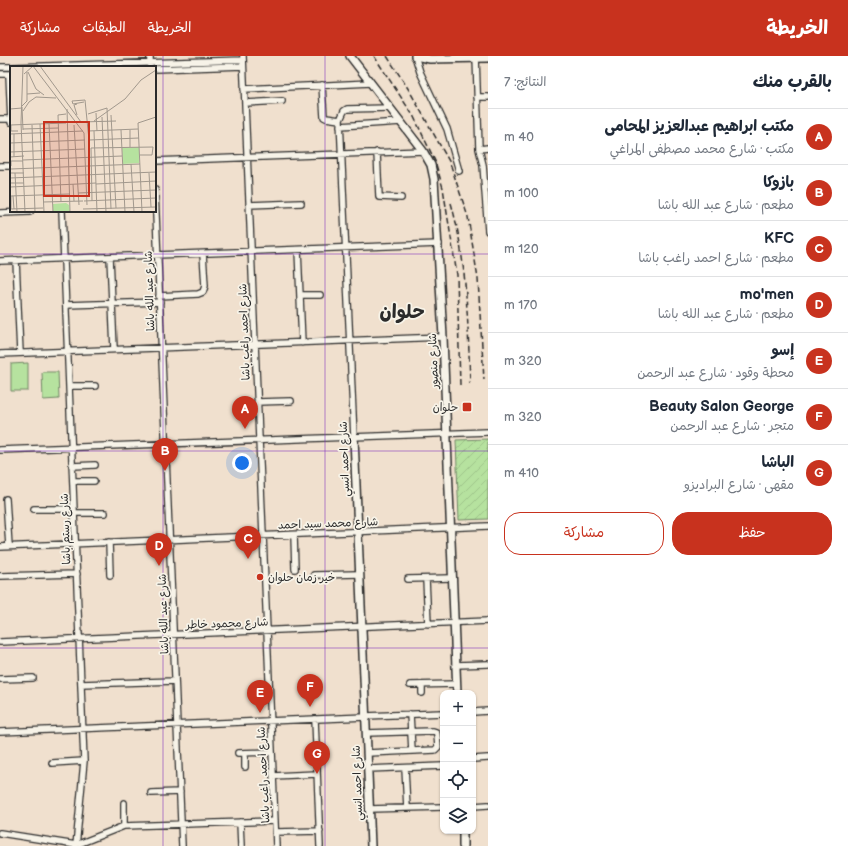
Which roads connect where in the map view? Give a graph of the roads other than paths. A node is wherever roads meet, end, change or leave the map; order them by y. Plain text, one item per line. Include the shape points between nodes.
1 (150, 56) edge
2 (350, 56) edge
3 (415, 56) edge
4 (476, 57) edge
5 (206, 58) edge
6 (488, 58) edge
7 (243, 60) edge
8 (150, 65) edge
9 (80, 66) edge
10 (156, 69) edge
11 (0, 74) edge
12 (10, 74) edge
13 (371, 83) junction
14 (322, 85) junction
15 (244, 89) junction
16 (477, 97) junction
17 (488, 97) edge
18 (282, 101) dead end
19 (245, 103) junction
20 (390, 108) junction
21 (402, 122) junction
22 (340, 123) junction
23 (488, 148) edge
24 (479, 149) junction
25 (423, 151) junction
26 (378, 152) junction
27 (342, 154) junction
28 (247, 157) junction
29 (156, 161) edge
30 (459, 171) dead end
31 (401, 198) dead end
32 (301, 203) dead end
33 (249, 205) junction
34 (30, 212) edge
35 (62, 212) edge
36 (156, 212) edge
37 (0, 213) edge
38 (488, 231) edge
39 (439, 244) junction
40 (346, 248) junction
41 (298, 250) junction
42 (251, 252) junction
43 (203, 254) junction
44 (158, 255) junction
45 (110, 257) junction
46 (64, 259) junction
47 (16, 260) junction
48 (0, 261) edge
49 (300, 295) junction
50 (320, 295) dead end
51 (160, 299) junction
52 (112, 303) junction
53 (66, 305) junction
54 (443, 337) junction
55 (349, 341) junction
56 (302, 343) junction
57 (254, 344) junction
58 (162, 347) junction
59 (114, 350) junction
60 (67, 351) junction
61 (20, 353) junction
62 (0, 354) edge
63 (68, 386) junction
64 (95, 386) dead end
65 (291, 400) dead end
66 (257, 402) junction
67 (488, 432) edge
68 (447, 433) junction
69 (354, 437) junction
70 (259, 440) junction
71 (166, 444) junction
72 (72, 447) junction
73 (0, 450) edge
74 (95, 465) dead end
75 (72, 466) junction
76 (73, 481) junction
77 (94, 481) dead end
78 (6, 500) dead end
79 (34, 509) dead end
80 (74, 511) junction
81 (105, 513) dead end
82 (488, 526) edge
83 (451, 528) junction
84 (358, 532) junction
85 (294, 535) junction
86 (262, 536) junction
87 (170, 540) junction
88 (109, 542) junction
89 (76, 544) junction
90 (9, 546) junction
91 (0, 547) edge
92 (295, 569) dead end
93 (77, 574) junction
94 (360, 574) junction
95 (110, 575) dead end
96 (0, 576) edge
97 (314, 576) dead end
98 (453, 578) junction
99 (408, 579) dead end
100 (426, 579) junction
101 (488, 621) edge
102 (454, 623) junction
103 (428, 624) junction
104 (362, 627) junction
105 (266, 631) junction
106 (173, 635) junction
107 (79, 638) junction
108 (0, 642) edge
109 (488, 664) edge
110 (456, 665) junction
111 (33, 678) dead end
112 (0, 679) edge
113 (175, 681) junction
114 (81, 684) junction
115 (422, 684) junction
116 (457, 684) junction
117 (410, 685) dead end
118 (457, 690) edge
119 (422, 693) dead end
120 (488, 711) edge
121 (476, 712) edge
122 (440, 713) edge
123 (410, 714) junction
124 (366, 717) junction
125 (315, 720) junction
126 (271, 721) junction
127 (177, 725) junction
128 (83, 729) junction
129 (0, 732) edge
130 (411, 732) junction
131 (366, 733) junction
132 (412, 751) junction
133 (272, 752) junction
134 (238, 753) dead end
135 (245, 753) junction
136 (367, 753) junction
137 (488, 758) edge
138 (476, 759) edge
139 (84, 761) junction
140 (52, 763) dead end
141 (440, 766) edge
142 (245, 767) dead end
143 (405, 768) junction
144 (368, 770) junction
145 (317, 774) junction
146 (273, 776) junction
147 (151, 792) dead end
148 (180, 792) junction
149 (124, 803) dead end
150 (488, 805) edge
151 (476, 806) edge
152 (440, 807) edge
153 (407, 808) junction
154 (369, 809) junction
155 (275, 821) junction
156 (240, 822) junction
157 (181, 824) junction
158 (124, 826) junction
159 (320, 831) junction
160 (276, 832) junction
161 (0, 833) edge
162 (463, 834) edge
163 (76, 846) edge
164 (182, 846) edge
165 (241, 846) edge
166 (276, 846) edge
167 (320, 846) edge
168 (371, 846) edge
169 (463, 846) edge

1 - 8 street
2 - 13 street, شارع منصور
3 - 4 street via 430,59
3 - 30 street via 447,129
4 - 6 street
4 - 16 street
5 - 7 street
5 - 8 street
7 - 10 street
7 - 15 street, شارع احمد راغب باشا
8 - 9 street
11 - 12 street
13 - 14 street
13 - 20 street, شارع منصور
14 - 15 street
14 - 22 street via 324,117
15 - 19 street, شارع احمد راغب باشا
16 - 17 street
16 - 24 street
18 - 19 street
19 - 28 street, شارع احمد راغب باشا
20 - 21 street, شارع منصور
20 - 22 street via 347,109
21 - 22 street
21 - 25 street, شارع منصور
22 - 27 street, شارع احمد انسي
23 - 24 street
24 - 38 street via 484,164
25 - 26 street
25 - 39 street, شارع منصور via 431,165 434,179
26 - 27 street
26 - 31 street via 379,197
27 - 28 street
27 - 40 street, شارع احمد انسي
28 - 29 street
28 - 33 street, شارع احمد راغب باشا
32 - 33 street
33 - 42 street, شارع احمد راغب باشا
34 - 37 street
35 - 46 street, شارع رستم باشا
36 - 44 street, شارع عبد الله باشا
39 - 40 street
39 - 54 street, شارع منصور
40 - 41 street
40 - 55 street, شارع احمد انسي
41 - 42 street
41 - 49 street
42 - 43 street
42 - 57 street, شارع احمد راغب باشا
43 - 44 street
43 - 51 street via 204,292
44 - 45 street
44 - 51 street, شارع عبد الله باشا
45 - 46 street
45 - 52 street
46 - 47 street
46 - 53 street, شارع رستم باشا
47 - 48 street
47 - 61 street
49 - 50 street
49 - 56 street
51 - 52 street
51 - 58 street, شارع عبد الله باشا
52 - 53 street
52 - 59 street
53 - 60 street, شارع رستم باشا
54 - 55 street
54 - 68 street, شارع منصور
55 - 56 street
55 - 69 street, شارع احمد انسي
56 - 57 street
57 - 58 street
57 - 66 street, شارع احمد راغب باشا
58 - 59 street
58 - 71 street, شارع عبد الله باشا
59 - 60 street
60 - 61 street
60 - 63 street, شارع رستم باشا
61 - 62 street
63 - 64 street
63 - 72 street, شارع رستم باشا
65 - 66 street
66 - 70 street, شارع احمد راغب باشا
67 - 68 street
68 - 69 street
68 - 83 street, شارع منصور
69 - 70 street
69 - 84 street, شارع احمد انسي
70 - 71 street
70 - 86 street, شارع احمد راغب باشا
71 - 72 street
71 - 87 street, شارع عبد الله باشا
72 - 73 street
72 - 75 street, شارع رستم باشا
74 - 75 street
75 - 76 street, شارع رستم باشا
76 - 77 street
76 - 80 street, شارع رستم باشا
78 - 90 street
79 - 80 street
80 - 81 street
80 - 89 street, شارع رستم باشا
82 - 83 street, شارع محمد سيد احمد
83 - 84 street, شارع محمد سيد احمد
83 - 98 street, شارع منصور
84 - 85 street, شارع محمد سيد احمد
84 - 94 street, شارع احمد انسي
85 - 86 street, شارع محمد سيد احمد
85 - 92 street
86 - 87 street, شارع محمد سيد احمد
86 - 105 street, شارع احمد راغب باشا
87 - 88 street, شارع محمد سيد احمد
87 - 106 street, شارع عبد الله باشا
88 - 89 street, شارع محمد سيد احمد
88 - 95 street
89 - 90 street, شارع محمد سيد احمد
89 - 93 street, شارع رستم باشا
90 - 91 street, شارع محمد سيد احمد
93 - 96 street
93 - 107 street, شارع رستم باشا
94 - 97 street
94 - 104 street, شارع احمد انسي
98 - 100 street
98 - 102 street, شارع منصور
99 - 100 street
100 - 103 street
101 - 102 street, شارع محمود خاطر
102 - 103 street, شارع محمود خاطر
102 - 110 street, شارع منصور
103 - 104 street, شارع محمود خاطر
104 - 105 street, شارع محمود خاطر
104 - 124 street, شارع احمد انسي
105 - 106 street, شارع محمود خاطر
105 - 126 street, شارع احمد راغب باشا
106 - 107 street, شارع محمود خاطر
106 - 113 street, شارع عبد الله باشا
107 - 108 street, شارع محمود خاطر
107 - 114 street, شارع رستم باشا
109 - 110 street
110 - 116 street, شارع منصور
111 - 112 street
113 - 114 street
113 - 127 street, شارع عبد الله باشا
114 - 128 street, شارع رستم باشا
115 - 116 street
115 - 117 street
115 - 119 street
116 - 118 street, شارع منصور
120 - 121 street
122 - 123 street
123 - 124 street
123 - 130 street
124 - 125 street
124 - 131 street, شارع احمد انسي
125 - 126 street
125 - 145 street
126 - 127 street
126 - 133 street, شارع احمد راغب باشا
127 - 128 street
127 - 148 street, شارع عبد الله باشا
128 - 129 street
128 - 139 street, شارع رستم باشا
130 - 131 street
130 - 132 street
130 - 132 street via 435,731 438,747
131 - 136 street, شارع احمد انسي
132 - 136 street
133 - 135 street
133 - 146 street, شارع احمد راغب باشا
134 - 135 street
135 - 142 street
136 - 144 street, شارع احمد انسي
137 - 138 street
139 - 140 street
139 - 163 street, شارع رستم باشا
141 - 143 street
143 - 144 street
143 - 153 street
144 - 154 street, شارع احمد انسي
145 - 146 street
145 - 159 street
146 - 155 street, شارع احمد راغب باشا
147 - 148 street
148 - 157 street, شارع عبد الله باشا
149 - 158 street
150 - 151 street
152 - 153 street
153 - 154 street
154 - 168 street, شارع احمد انسي
155 - 156 street
155 - 160 street, شارع احمد راغب باشا
156 - 157 street
156 - 165 street
157 - 158 street
157 - 164 street, شارع عبد الله باشا
158 - 163 street
159 - 160 street
159 - 167 street
160 - 166 street, شارع احمد راغب باشا
161 - 163 street
162 - 169 street

